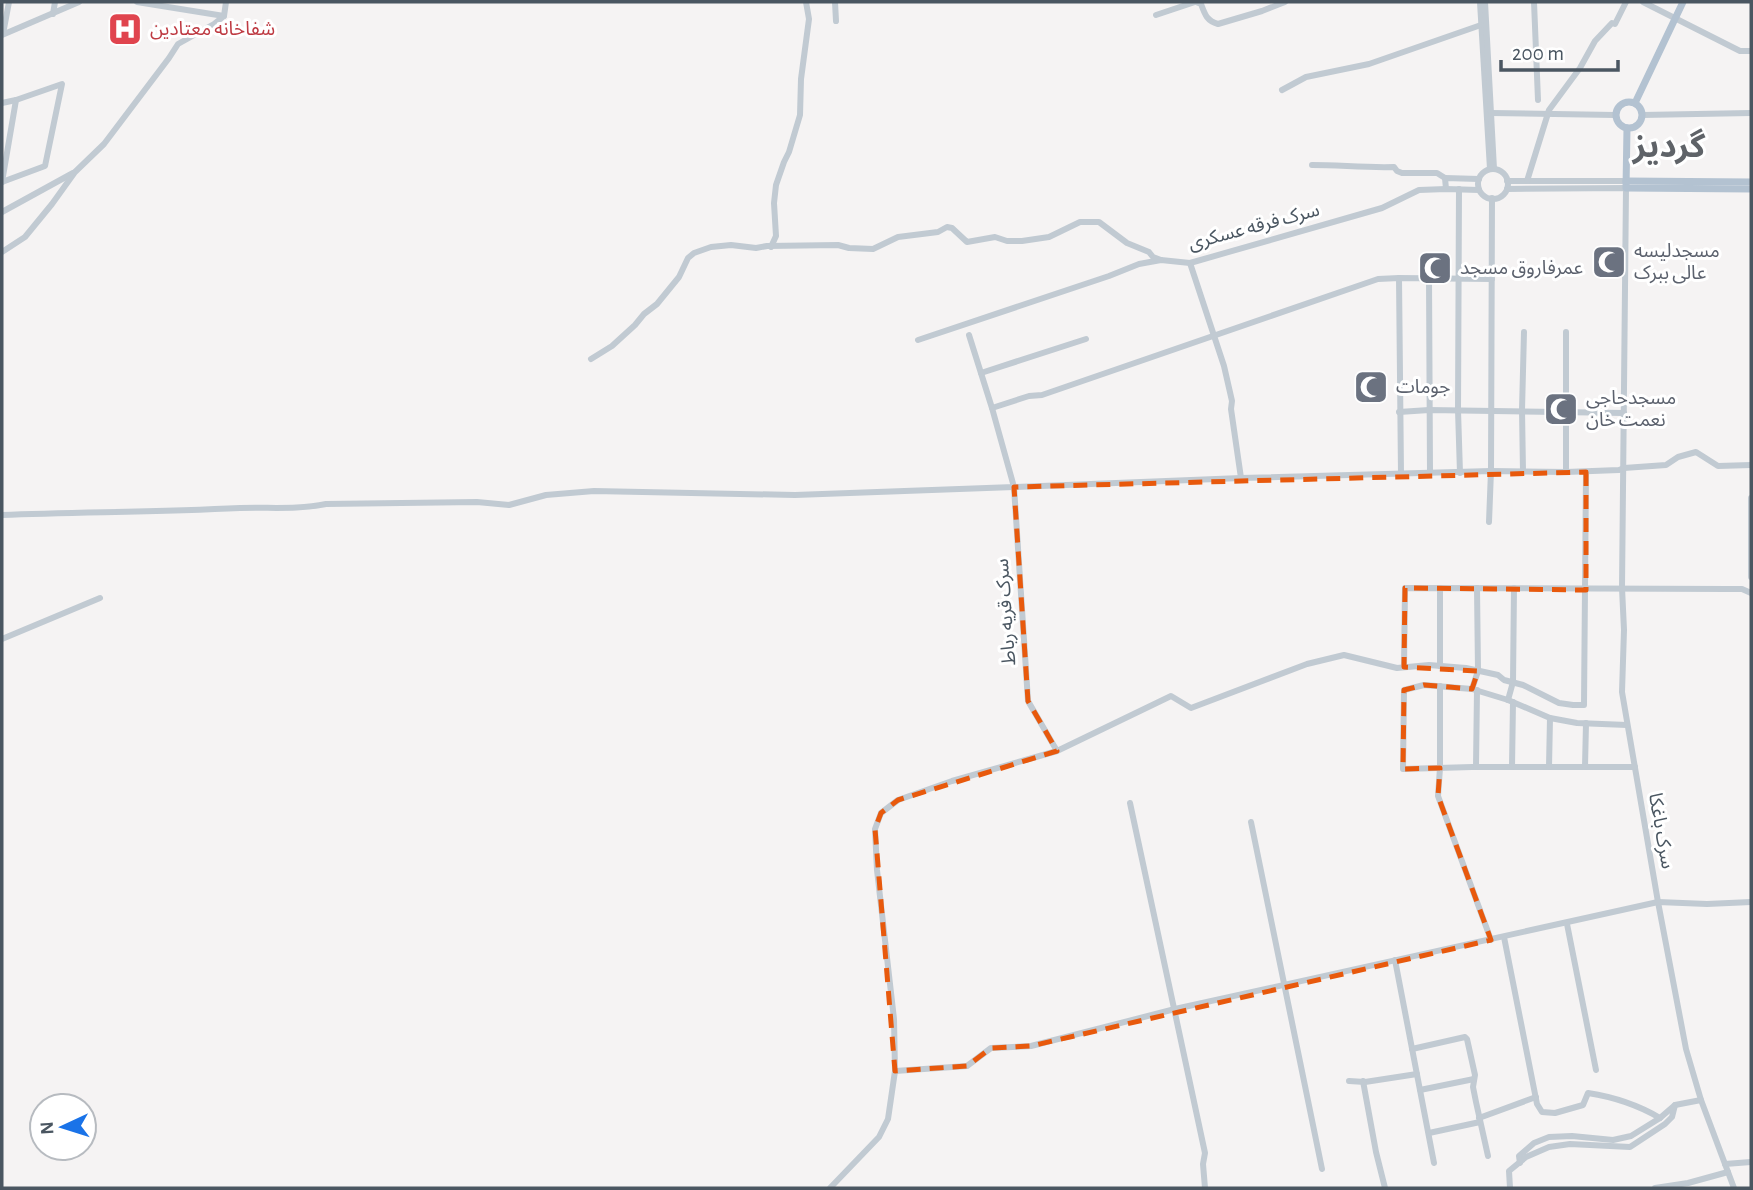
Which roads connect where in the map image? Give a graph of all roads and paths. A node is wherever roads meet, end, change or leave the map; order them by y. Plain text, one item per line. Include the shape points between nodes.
1 (9, 2) edge
2 (55, 2) edge
3 (79, 2) edge
4 (140, 2) edge
5 (226, 2) edge
6 (806, 2) edge
7 (835, 2) edge
8 (1196, 2) edge
9 (1285, 2) edge
10 (1480, 2) edge
11 (1485, 2) edge
12 (1534, 2) edge
13 (1626, 2) edge
14 (1643, 2) edge
15 (1683, 2) edge
16 (183, 5) edge
17 (53, 14) junction
18 (224, 16) junction
19 (1156, 16) dead end
20 (1675, 19) junction
21 (836, 21) dead end
22 (1481, 25) junction
23 (3, 34) edge
24 (1751, 51) edge
25 (1282, 90) dead end
26 (16, 100) junction
27 (1538, 100) dead end
28 (2, 103) edge
29 (1634, 103) junction
30 (1491, 113) junction
31 (1751, 113) edge
32 (1548, 114) junction
33 (1615, 115) junction
34 (1642, 115) junction
35 (1627, 128) junction
36 (1312, 165) dead end
37 (1492, 169) junction
38 (75, 172) junction
39 (1445, 178) junction
40 (1479, 179) junction
41 (1527, 181) junction
42 (1751, 182) edge
43 (1507, 184) junction
44 (1626, 184) junction
45 (1446, 189) junction
46 (1459, 189) junction
47 (1751, 189) edge
48 (1479, 190) junction
49 (1492, 198) junction
50 (2, 212) edge
51 (771, 247) junction
52 (2, 252) edge
53 (1161, 260) junction
54 (1190, 263) junction
55 (1399, 278) junction
56 (1429, 278) junction
57 (1459, 279) junction
58 (1492, 279) junction
59 (1524, 332) dead end
60 (1566, 332) dead end
61 (968, 335) dead end
62 (1213, 337) junction
63 (1086, 339) dead end
64 (918, 340) dead end
65 (591, 359) dead end
66 (981, 373) junction
67 (992, 408) junction
68 (1429, 410) junction
69 (1458, 410) junction
70 (1490, 410) junction
71 (1522, 410) junction
72 (1399, 412) junction
73 (1567, 412) junction
74 (1624, 413) junction
75 (1751, 465) edge
76 (1624, 468) junction
77 (1491, 471) junction
78 (1586, 471) junction
79 (1523, 472) junction
80 (1566, 472) junction
81 (1460, 473) junction
82 (1401, 474) junction
83 (1430, 474) junction
84 (1241, 478) junction
85 (1014, 487) junction
86 (1751, 498) edge
87 (2, 515) edge
88 (1489, 522) dead end
89 (1751, 577) edge
90 (1440, 588) junction
91 (1477, 588) junction
92 (1514, 588) junction
93 (1622, 588) junction
94 (1586, 590) junction
95 (1751, 593) edge
96 (100, 598) dead end
97 (2, 639) edge
98 (1440, 666) junction
99 (1404, 667) junction
100 (1478, 671) junction
101 (1513, 682) junction
102 (1440, 686) junction
103 (1475, 689) junction
104 (1510, 701) junction
105 (1550, 718) junction
106 (1586, 723) junction
107 (1627, 725) junction
108 (1056, 751) junction
109 (1476, 767) junction
110 (1511, 767) junction
111 (1549, 767) junction
112 (1585, 767) junction
113 (1635, 767) junction
114 (1440, 768) junction
115 (1130, 803) dead end
116 (1251, 822) dead end
117 (1658, 902) junction
118 (1751, 902) edge
119 (1567, 923) junction
120 (1504, 937) junction
121 (1491, 940) junction
122 (1395, 960) junction
123 (1285, 985) junction
124 (1175, 1009) junction
125 (1412, 1049) junction
126 (1596, 1070) dead end
127 (895, 1071) junction
128 (1417, 1074) junction
129 (1474, 1079) junction
130 (1349, 1081) dead end
131 (1363, 1081) junction
132 (1420, 1090) junction
133 (1536, 1097) junction
134 (1701, 1100) junction
135 (1675, 1105) junction
136 (1660, 1118) junction
137 (1480, 1120) junction
138 (1429, 1133) junction
139 (1488, 1156) dead end
140 (1751, 1162) edge
141 (1434, 1163) dead end
142 (1520, 1163) junction
143 (1725, 1164) junction
144 (1322, 1169) dead end
145 (1728, 1172) junction
146 (830, 1188) edge
147 (1205, 1188) edge
148 (1385, 1188) edge
149 (1510, 1188) edge
150 (1654, 1188) edge
151 (1734, 1188) edge

1 - 23 street
2 - 17 street
3 - 17 street
4 - 16 street
5 - 18 street
6 - 51 street via 809,19 800,115 776,185 776,236
7 - 21 street
8 - 9 street via 1206,18 1218,23
8 - 19 street
10 - 22 street
11 - 30 street
12 - 27 street
13 - 32 street via 1615,24 1595,41
14 - 20 street
15 - 20 main road
16 - 18 street
17 - 23 street
18 - 38 street via 177,44 104,144
20 - 24 street via 1740,51
20 - 29 main road
22 - 25 street via 1369,64 1306,77
22 - 37 street
26 - 26 street via 62,84 45,166 2,182
26 - 28 street
29 - 33 main road via 1621,104
29 - 34 main road
30 - 32 street
30 - 37 street
31 - 34 street
32 - 33 street
32 - 41 street
33 - 35 main road
34 - 35 main road via 1639,123
35 - 44 main road
36 - 39 street via 1394,167 1402,173 1437,173
37 - 40 street
37 - 43 street via 1503,173
38 - 50 street
38 - 52 street via 25,237
39 - 40 street
39 - 45 street
40 - 48 street
41 - 43 street
41 - 44 street
42 - 44 main road
43 - 44 street
43 - 49 street via 1502,195
44 - 47 main road
44 - 74 street, سرک باغکا
45 - 46 street, سرک فرقه عسکری
45 - 54 street, سرک فرقه عسکری via 1419,190 1382,208
46 - 48 street, سرک فرقه عسکری
46 - 57 street
48 - 49 street
49 - 58 street
51 - 53 street via 873,249 898,237 947,227 967,242 995,237 1022,241 1049,237 1080,222 1099,222
51 - 65 street via 731,245 694,253 657,304
53 - 54 street, سرک فرقه عسکری
53 - 64 street, سرک فرقه عسکری
54 - 62 street
55 - 56 street
55 - 62 street via 1378,279
55 - 72 street
56 - 57 street
56 - 68 street
57 - 58 street
57 - 69 street
58 - 70 street
59 - 71 street
60 - 73 street
61 - 66 street, سرک قریه رباط
62 - 67 street
62 - 84 street via 1232,401
63 - 66 street
66 - 67 street, سرک قریه رباط
67 - 85 street, سرک قریه رباط
68 - 69 street
68 - 72 street
68 - 83 street
69 - 70 street
69 - 81 street
70 - 71 street
70 - 77 street
71 - 73 street
71 - 79 street
72 - 82 street
73 - 74 street
73 - 80 street
74 - 76 street, سرک باغکا
75 - 76 street via 1718,466 1696,452 1666,465
76 - 78 street
76 - 93 street, سرک باغکا
77 - 79 street
77 - 81 street
77 - 88 street
78 - 80 street
78 - 94 street
79 - 80 street
81 - 83 street
82 - 83 street
82 - 84 street
84 - 85 street
85 - 87 street via 795,495 594,491 546,495 509,505 326,504 283,509
85 - 108 street, سرک قریه رباط via 1028,701
86 - 89 street
90 - 91 street
90 - 98 street
90 - 99 street via 1405,588
91 - 92 street
91 - 100 street
92 - 94 street
92 - 101 street
93 - 94 street
93 - 95 street via 1742,589
93 - 107 street, سرک باغکا via 1622,692
94 - 101 street via 1584,705 1559,703
96 - 97 street
98 - 99 street
98 - 100 street
99 - 108 street via 1343,655 1191,708 1171,696
100 - 101 street
100 - 103 street
101 - 104 street
102 - 103 street
102 - 114 street
102 - 114 street via 1404,690 1403,769
103 - 104 street
103 - 109 street
104 - 105 street
104 - 110 street
105 - 106 street
105 - 111 street
106 - 107 street
106 - 112 street
107 - 113 street, سرک باغکا
108 - 127 street via 898,800 881,813 875,829 877,870 894,1019
109 - 110 street
109 - 114 street
110 - 111 street
111 - 112 street
112 - 113 street
113 - 117 street, سرک باغکا
114 - 121 street via 1438,796
115 - 124 street
116 - 123 street
117 - 118 street
117 - 119 street
117 - 134 street, سرک باغکا via 1686,1049
119 - 120 street
119 - 126 street
120 - 121 street
120 - 133 street
121 - 122 street
122 - 123 street
122 - 125 street
123 - 124 street
123 - 144 street
124 - 127 street via 1031,1045 991,1048 967,1066
124 - 147 street via 1205,1153
125 - 128 street
125 - 129 street via 1465,1037
127 - 146 street via 888,1119 879,1137
128 - 131 street
128 - 132 street
129 - 132 street
129 - 137 street
130 - 131 street
131 - 148 street
132 - 138 street
133 - 136 street via 1542,1112 1583,1105 1588,1093 1614,1097
133 - 137 street
134 - 135 street
134 - 143 street, سرک باغکا
135 - 136 street
135 - 142 street via 1665,1124 1630,1147 1549,1147
136 - 142 street via 1631,1136 1614,1140 1549,1137 1534,1143 1520,1156
137 - 138 street
137 - 139 street
138 - 141 street
140 - 143 street
142 - 149 street via 1509,1171
143 - 145 street, سرک باغکا
145 - 150 street
145 - 151 street, سرک باغکا

